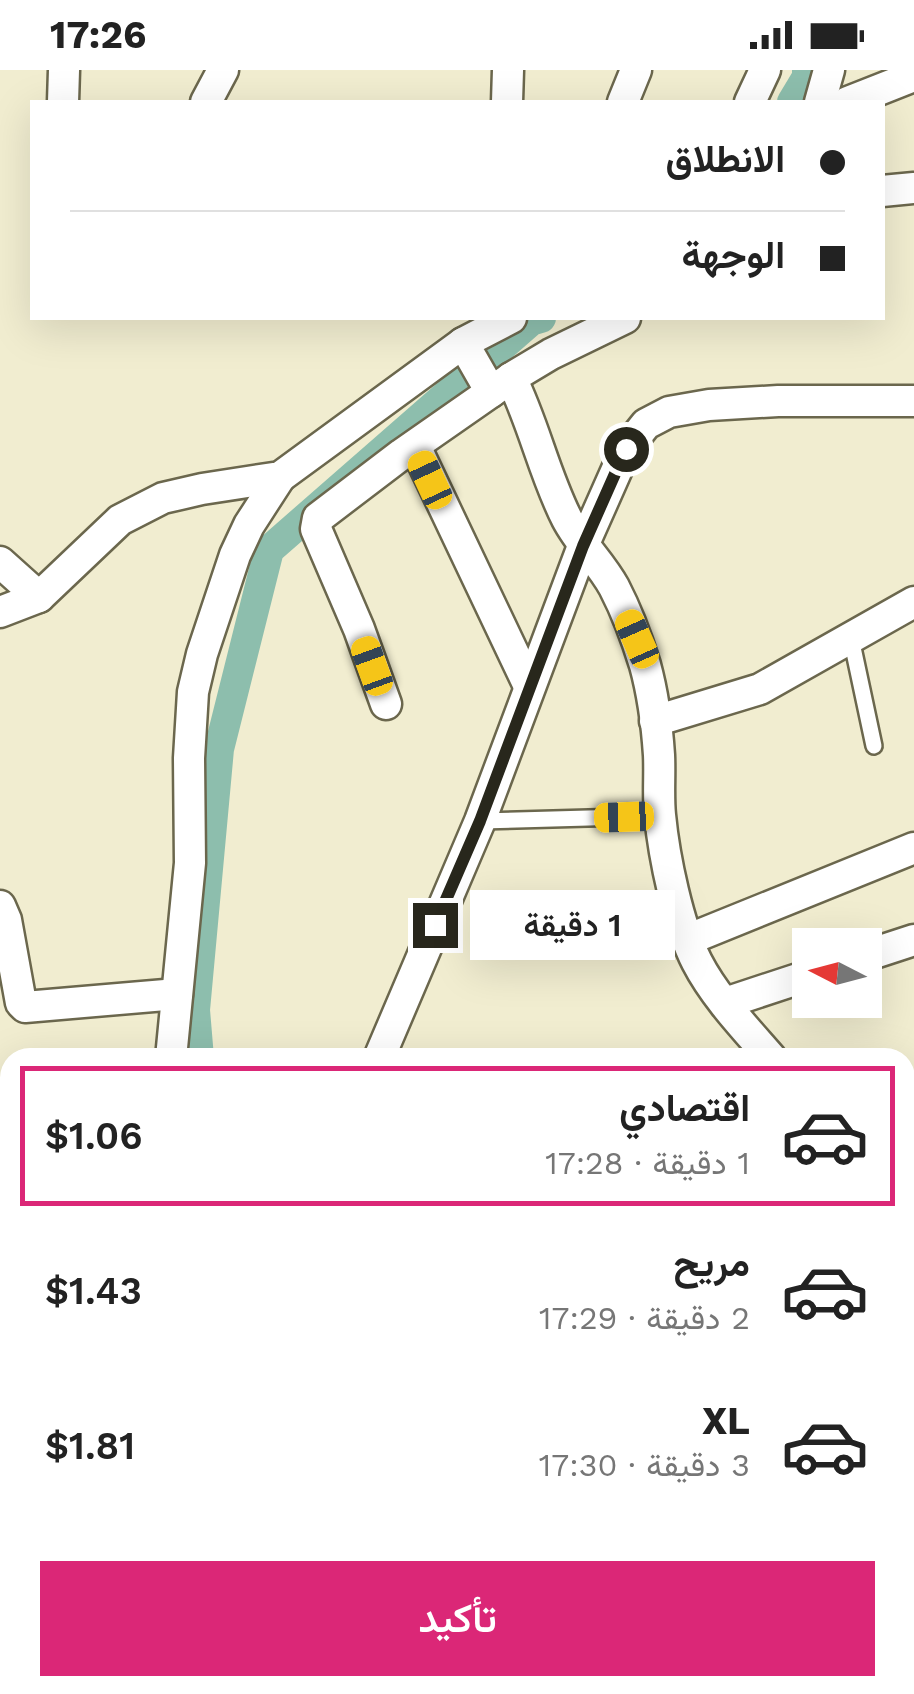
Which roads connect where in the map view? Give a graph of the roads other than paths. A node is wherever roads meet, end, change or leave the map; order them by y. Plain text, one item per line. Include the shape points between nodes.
1 (64, 70) edge
2 (224, 70) edge
3 (508, 70) edge
4 (636, 70) edge
5 (764, 70) edge
6 (829, 70) edge
7 (914, 76) edge
8 (63, 100) edge
9 (207, 100) edge
10 (507, 100) edge
11 (625, 100) edge
12 (751, 100) edge
13 (821, 100) edge
14 (853, 100) edge
15 (914, 188) edge
16 (885, 191) edge
17 (507, 320) edge
18 (621, 320) edge
19 (474, 336) edge
20 (496, 385) junction
21 (914, 400) edge
22 (415, 446) junction
23 (280, 477) junction
24 (583, 546) junction
25 (0, 562) edge
26 (39, 597) junction
27 (914, 602) edge
28 (0, 612) edge
29 (851, 638) junction
30 (529, 686) junction
31 (386, 704) dead end
32 (655, 720) junction
33 (874, 746) dead end
34 (660, 816) junction
35 (480, 821) junction
36 (914, 848) edge
37 (0, 906) edge
38 (687, 940) junction
39 (914, 940) edge
40 (882, 950) edge
41 (792, 981) edge
42 (177, 994) junction
43 (725, 1003) junction
44 (173, 1048) edge
45 (383, 1048) edge
46 (763, 1048) edge

1 - 8 street
2 - 9 street
3 - 10 street
4 - 11 street
5 - 12 street
6 - 13 street
7 - 14 street
15 - 16 street
17 - 19 street
18 - 20 street
19 - 20 street
19 - 23 street
20 - 22 street
20 - 24 street via 531,421
21 - 24 street via 778,401 670,412 646,424 626,449
22 - 30 street
22 - 31 street via 316,521
23 - 26 street via 163,498 120,520
23 - 42 street via 234,554 193,692 190,862
24 - 30 street
24 - 32 street via 614,588 637,639
25 - 26 street
26 - 28 street
27 - 29 street
29 - 32 street via 760,689
29 - 33 lane
30 - 35 street
32 - 34 street
34 - 35 lane
34 - 38 street
35 - 45 street
36 - 38 street
37 - 42 street via 25,1007
38 - 43 street
39 - 40 street
41 - 43 street
42 - 44 street
43 - 46 street

